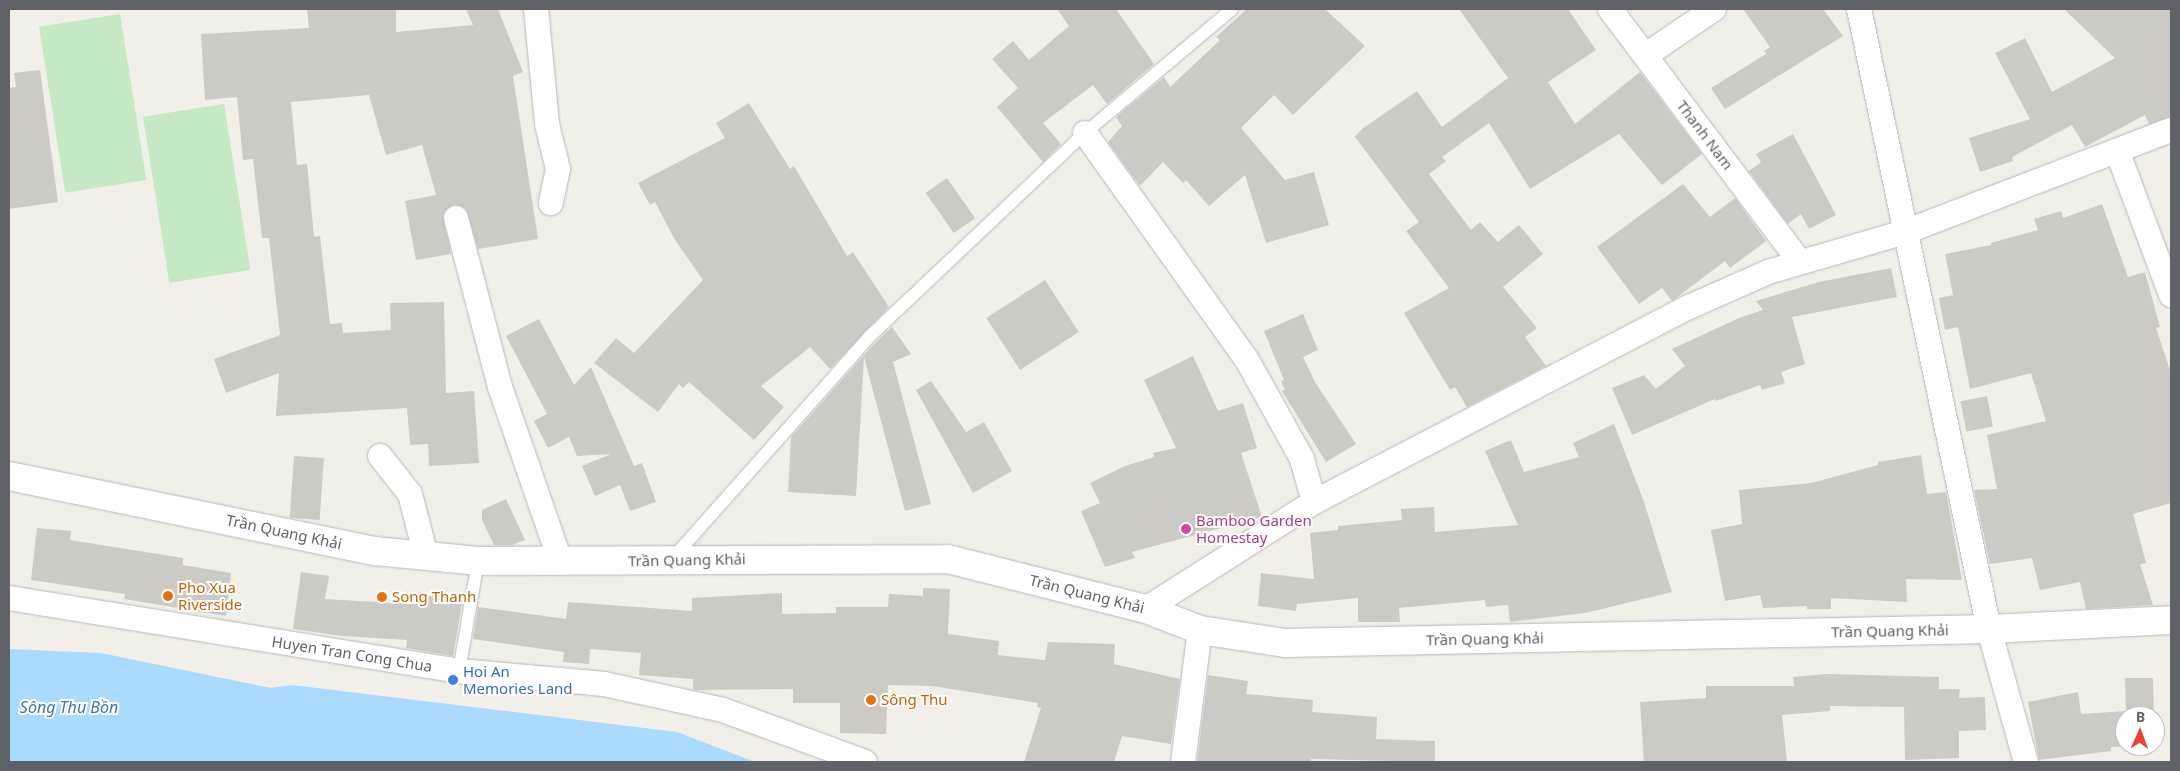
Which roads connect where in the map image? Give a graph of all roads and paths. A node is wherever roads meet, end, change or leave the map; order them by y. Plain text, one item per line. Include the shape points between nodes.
1 (536, 9) edge
2 (1232, 9) edge
3 (1610, 9) edge
4 (1714, 9) edge
5 (1859, 9) edge
6 (1646, 55) junction
7 (2171, 130) edge
8 (1085, 133) junction
9 (2118, 153) junction
10 (551, 203) dead end
11 (456, 218) dead end
12 (1905, 232) junction
13 (1799, 261) junction
14 (2171, 295) edge
15 (380, 456) dead end
16 (9, 476) edge
17 (1314, 502) junction
18 (426, 556) junction
19 (672, 559) junction
20 (478, 562) junction
21 (561, 563) junction
22 (9, 598) edge
23 (1146, 609) junction
24 (2171, 620) edge
25 (1989, 629) junction
26 (1200, 630) junction
27 (459, 671) junction
28 (866, 762) edge
29 (1183, 762) edge
30 (2026, 762) edge

1 - 10 street via 547,124 558,168
2 - 8 lane
3 - 6 street, Thanh Nam
4 - 6 street
5 - 12 street
6 - 13 street, Thanh Nam
7 - 9 street
8 - 17 street via 1247,360 1302,459
8 - 19 lane via 868,338
9 - 12 street
9 - 14 street
11 - 21 street via 500,387
12 - 13 street
12 - 25 street
13 - 17 street via 1689,307
15 - 18 street via 410,494
16 - 18 street, Trần Quang Khải via 375,551
17 - 23 street
18 - 20 street, Trần Quang Khải
19 - 21 street, Trần Quang Khải
19 - 23 street, Trần Quang Khải via 948,559
20 - 21 street, Trần Quang Khải
20 - 27 lane
22 - 27 street, Huyen Tran Cong Chua
23 - 26 street, Trần Quang Khải
24 - 25 street, Trần Quang Khải
25 - 26 street, Trần Quang Khải via 1285,643
25 - 30 street
26 - 29 street
27 - 28 street, Huyen Tran Cong Chua via 604,684 722,710

